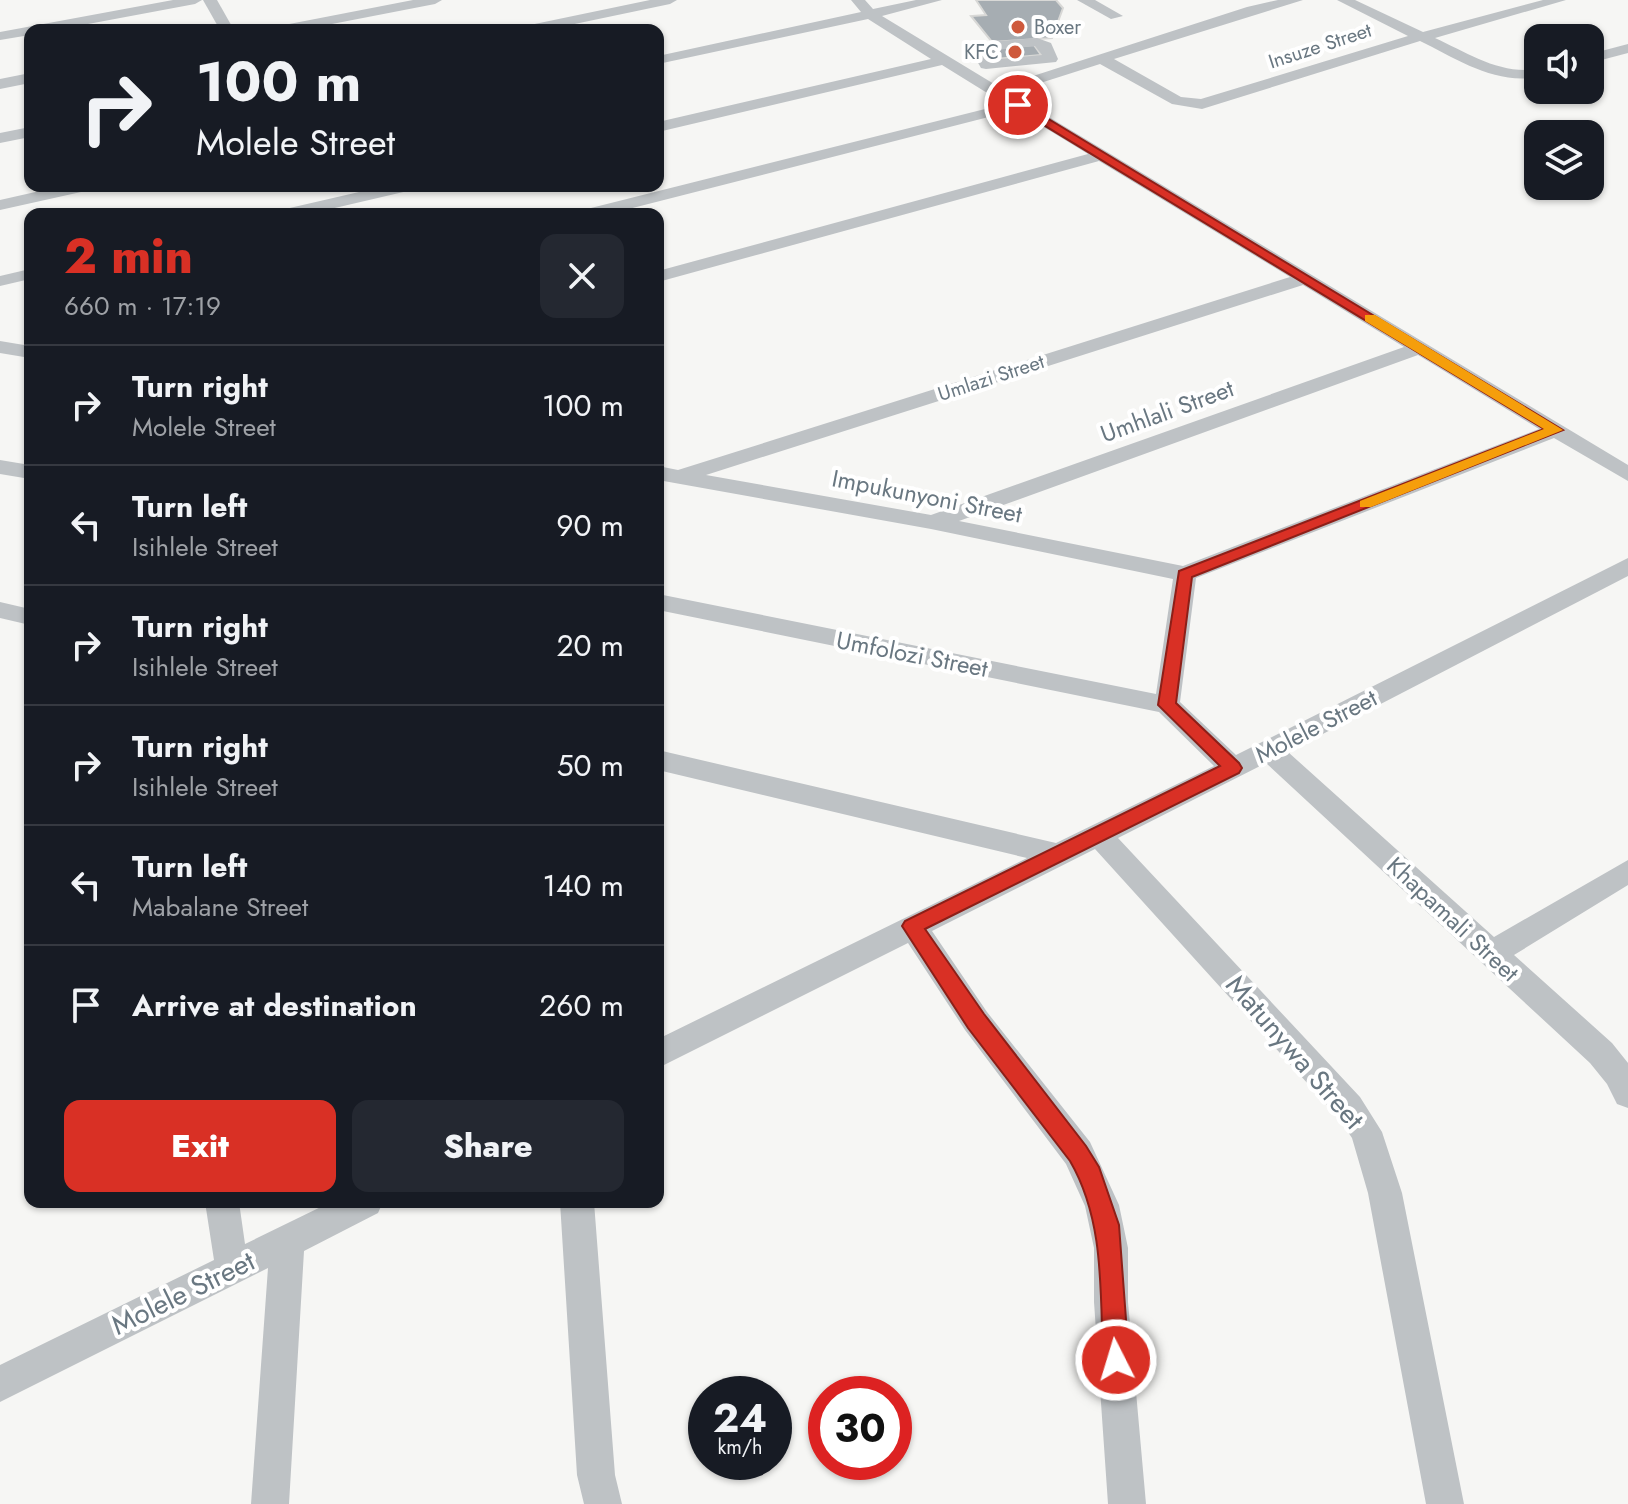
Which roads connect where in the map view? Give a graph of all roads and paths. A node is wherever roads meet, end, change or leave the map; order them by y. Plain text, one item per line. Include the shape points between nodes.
1 (195, 0) edge
2 (210, 0) edge
3 (435, 0) edge
4 (670, 0) edge
5 (935, 0) edge
6 (1084, 0) edge
7 (1228, 0) edge
8 (1296, 0) edge
9 (1344, 0) edge
10 (1559, 0) edge
11 (864, 7) edge
12 (1252, 10) junction
13 (1116, 16) dead end
14 (65, 24) edge
15 (224, 24) edge
16 (310, 24) edge
17 (554, 24) edge
18 (24, 32) edge
19 (0, 36) edge
20 (1421, 36) junction
21 (1628, 48) edge
22 (1604, 55) edge
23 (664, 58) edge
24 (1101, 58) junction
25 (944, 60) junction
26 (1524, 75) edge
27 (24, 79) edge
28 (0, 84) edge
29 (997, 92) junction
30 (1018, 105) junction
31 (664, 126) edge
32 (24, 133) edge
33 (0, 138) edge
34 (1102, 155) junction
35 (57, 192) edge
36 (380, 192) edge
37 (0, 205) edge
38 (312, 208) edge
39 (613, 208) edge
40 (24, 275) edge
41 (664, 275) edge
42 (1304, 279) junction
43 (0, 281) edge
44 (0, 347) edge
45 (1419, 348) junction
46 (24, 351) edge
47 (1556, 430) junction
48 (0, 467) edge
49 (24, 471) edge
50 (1628, 474) edge
51 (668, 475) edge
52 (931, 522) junction
53 (1628, 566) edge
54 (1185, 574) junction
55 (664, 603) edge
56 (1167, 705) junction
57 (1269, 750) junction
58 (664, 761) edge
59 (1233, 768) junction
60 (1097, 833) junction
61 (1059, 855) junction
62 (1628, 871) edge
63 (912, 926) junction
64 (1493, 953) junction
65 (664, 1051) edge
66 (1628, 1094) edge
67 (223, 1208) edge
68 (354, 1208) edge
69 (577, 1208) edge
70 (287, 1242) junction
71 (232, 1268) junction
72 (0, 1384) edge
73 (270, 1504) edge
74 (603, 1504) edge
75 (1127, 1504) edge
76 (1445, 1504) edge

1 - 14 street
2 - 15 street
3 - 16 street
4 - 17 street
5 - 11 street
6 - 13 street
7 - 12 street
8 - 12 street
9 - 20 street
10 - 20 street, Insuze Street
11 - 23 street
11 - 25 street
12 - 24 street
18 - 19 street
20 - 24 street, Insuze Street via 1202,104 1177,101
20 - 26 street via 1494,71
21 - 22 street
24 - 29 street
25 - 29 street
25 - 31 street
27 - 28 street
29 - 30 street
30 - 34 street
30 - 39 street
32 - 33 street
34 - 41 street
34 - 42 street
35 - 37 street
36 - 38 street
40 - 43 street
42 - 45 street
42 - 51 street, Umlazi Street
44 - 46 street
45 - 47 street
45 - 52 street, Umhlali Street
47 - 50 street
47 - 54 street
48 - 49 street
51 - 52 street, Impukunyoni Street
52 - 54 street, Impukunyoni Street
53 - 57 street, Molele Street
54 - 56 street
55 - 56 street, Umfolozi Street
56 - 59 street
57 - 59 street, Molele Street
57 - 64 street, Khapamali Street
58 - 61 street
59 - 60 street, Molele Street
60 - 61 street, Molele Street
60 - 76 street, Matunywa Street via 1349,1107 1366,1132 1385,1193
61 - 63 street, Molele Street
62 - 64 street
63 - 65 street, Molele Street
63 - 75 street via 976,1021 1078,1153 1098,1195 1111,1248
64 - 66 street, Khapamali Street via 1601,1053
67 - 71 street
68 - 70 street, Molele Street
69 - 74 street via 596,1475
70 - 71 street, Molele Street
70 - 73 street
71 - 72 street, Molele Street

